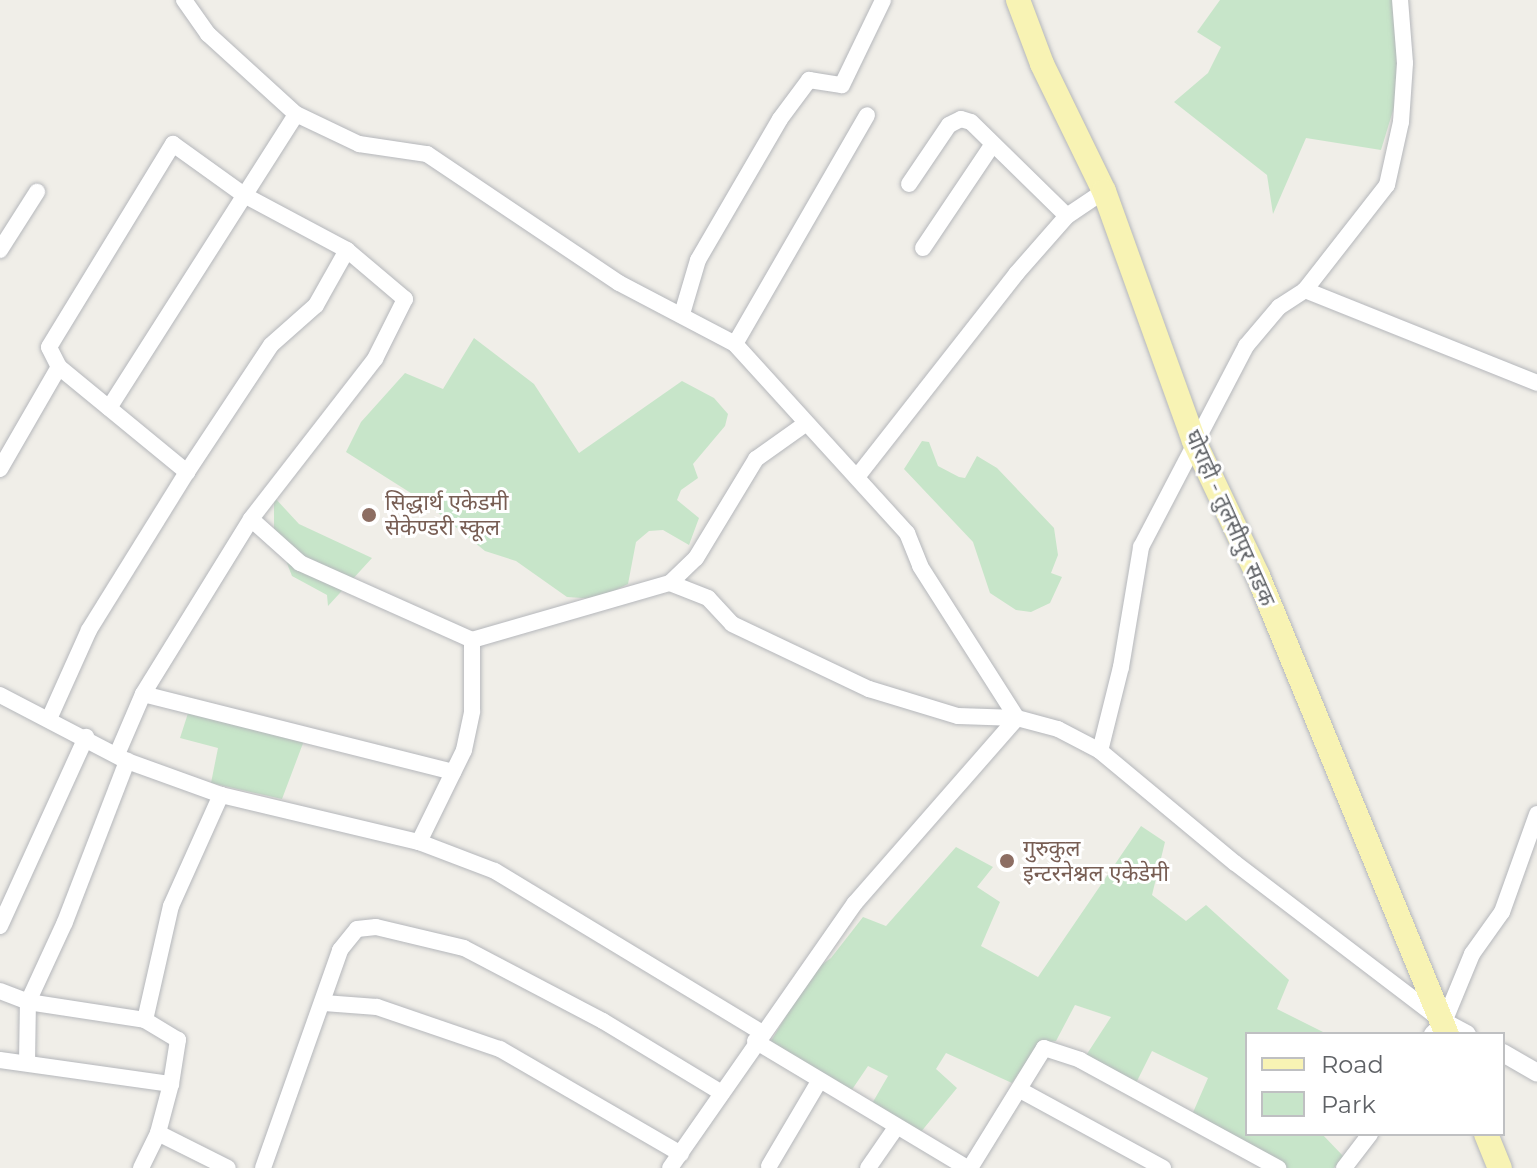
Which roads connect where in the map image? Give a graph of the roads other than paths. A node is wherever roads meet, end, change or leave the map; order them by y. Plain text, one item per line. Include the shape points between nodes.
1 (184, 0) edge
2 (883, 0) edge
3 (1018, 0) edge
4 (1400, 0) edge
5 (296, 114) junction
6 (867, 115) dead end
7 (993, 144) junction
8 (909, 184) dead end
9 (1104, 191) junction
10 (37, 192) dead end
11 (244, 195) junction
12 (1067, 216) junction
13 (923, 248) dead end
14 (0, 250) edge
15 (347, 250) junction
16 (1305, 290) junction
17 (682, 314) junction
18 (735, 344) junction
19 (59, 367) junction
20 (1537, 383) edge
21 (109, 408) junction
22 (805, 424) junction
23 (1194, 441) junction
24 (0, 469) edge
25 (187, 472) junction
26 (857, 477) junction
27 (251, 519) junction
28 (670, 583) junction
29 (472, 640) junction
30 (143, 694) junction
31 (0, 695) edge
32 (1017, 718) junction
33 (49, 719) junction
34 (86, 737) junction
35 (1100, 751) junction
36 (122, 757) junction
37 (453, 772) junction
38 (221, 795) junction
39 (1537, 814) edge
40 (419, 842) junction
41 (0, 926) edge
42 (0, 991) edge
43 (28, 1002) junction
44 (324, 1003) junction
45 (145, 1020) junction
46 (1441, 1030) edge
47 (758, 1036) junction
48 (1505, 1054) edge
49 (0, 1060) edge
50 (27, 1063) junction
51 (1537, 1073) edge
52 (818, 1083) junction
53 (171, 1084) junction
54 (1020, 1090) junction
55 (722, 1093) junction
56 (895, 1129) junction
57 (158, 1133) junction
58 (1368, 1136) edge
59 (1487, 1136) edge
60 (681, 1154) junction
61 (769, 1166) dead end
62 (141, 1168) edge
63 (228, 1168) edge
64 (263, 1168) edge
65 (670, 1168) edge
66 (868, 1168) edge
67 (968, 1168) edge
68 (1163, 1168) edge
69 (1278, 1168) edge
70 (1344, 1168) edge
71 (1500, 1168) edge

1 - 5 street via 208,34
2 - 17 street via 842,85 809,80 780,119 698,260
3 - 9 main road, घोराही - तुलसीपुर सडक via 1042,64
4 - 16 street via 1404,78 1387,185
5 - 11 street
5 - 17 street via 359,144 427,154 619,283
6 - 18 street
7 - 8 street via 961,119 949,125
7 - 12 street
7 - 13 street
9 - 12 street
9 - 23 main road, घोराही - तुलसीपुर सडक
10 - 14 street
11 - 15 street
11 - 19 street via 173,144 49,347
11 - 21 street
12 - 26 street
15 - 25 street via 316,305 271,345
15 - 27 street via 405,299 375,359
16 - 20 street
16 - 23 street via 1279,307 1246,346
17 - 18 street
18 - 22 street
19 - 21 street
19 - 24 street
21 - 25 street
22 - 26 street
22 - 28 street via 756,459 696,558
23 - 35 street via 1141,547 1121,667
23 - 46 main road, घोराही - तुलसीपुर सडक via 1258,576
25 - 33 street via 89,630
26 - 32 street via 907,533 920,566
27 - 29 street via 300,563
27 - 30 street
28 - 29 street via 521,621
28 - 32 street via 708,598 732,624 869,689 958,716
29 - 37 street via 472,711
30 - 36 street
30 - 37 street
31 - 33 street
32 - 35 street via 1058,729
32 - 47 street via 855,903
33 - 34 street
34 - 36 street
34 - 41 street
35 - 46 street
36 - 38 street
36 - 43 street via 65,922
37 - 40 street
38 - 40 street
38 - 45 street via 171,906
39 - 46 street via 1502,912 1472,954
40 - 47 street via 495,871 566,910
42 - 43 street
43 - 45 street
43 - 50 street
44 - 55 street via 340,950 357,929 376,927 432,938 509,970
44 - 60 street via 377,1007 500,1049
44 - 64 street
45 - 53 street via 178,1040
47 - 52 street
47 - 55 street
48 - 51 street
49 - 50 street
50 - 53 street
52 - 56 street
52 - 61 street
53 - 57 street
54 - 67 street
54 - 68 street
54 - 69 street via 1044,1048 1080,1060
55 - 60 street
56 - 66 street
56 - 67 street
57 - 62 street
57 - 63 street
58 - 70 street
59 - 71 main road
60 - 65 street

